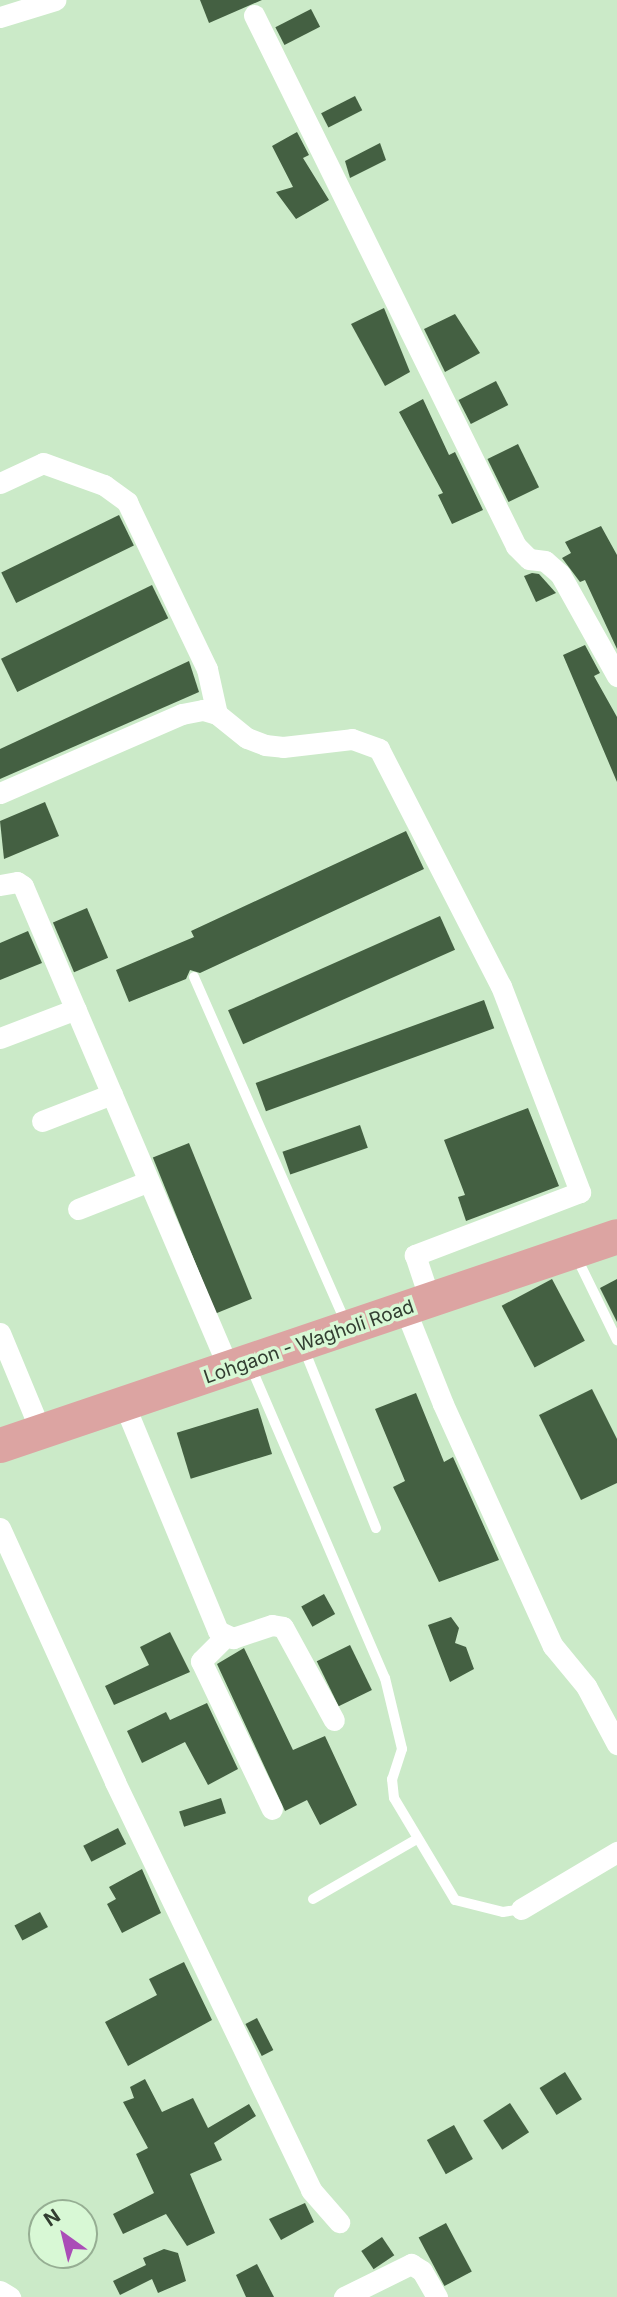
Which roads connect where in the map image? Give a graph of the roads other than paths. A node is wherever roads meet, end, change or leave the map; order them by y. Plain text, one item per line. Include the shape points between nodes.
1 (55, 0) edge
2 (254, 15) dead end
3 (0, 17) edge
4 (0, 482) edge
5 (617, 676) edge
6 (218, 714) junction
7 (0, 793) edge
8 (0, 885) edge
9 (194, 977) dead end
10 (76, 1009) junction
11 (0, 1038) edge
12 (112, 1094) junction
13 (42, 1121) dead end
14 (149, 1181) junction
15 (78, 1209) dead end
16 (617, 1236) edge
17 (573, 1251) junction
18 (418, 1304) junction
19 (348, 1329) junction
20 (0, 1333) edge
21 (617, 1340) edge
22 (302, 1344) junction
23 (239, 1366) junction
24 (124, 1404) junction
25 (41, 1432) junction
26 (0, 1446) edge
27 (0, 1528) edge
28 (376, 1528) dead end
29 (225, 1637) junction
30 (334, 1720) dead end
31 (617, 1744) edge
32 (272, 1809) dead end
33 (417, 1839) junction
34 (617, 1852) edge
35 (313, 1899) dead end
36 (521, 1909) joint
37 (339, 2222) dead end
38 (0, 2291) edge
39 (10, 2297) edge
40 (344, 2297) edge
41 (437, 2297) edge

1 - 3 street
2 - 5 street via 516,546 529,559 545,561 560,573
4 - 6 street via 43,463 104,485 127,502 207,669
6 - 7 street via 203,710 182,713
6 - 18 street via 247,738 265,744 283,747 352,739 379,749 501,986 580,1192 415,1255
8 - 10 street via 16,882 23,886
9 - 19 lane
10 - 11 street
10 - 12 street
12 - 13 street
12 - 14 street
14 - 15 street
14 - 23 street
16 - 17 main road, Lohgaon - Wagholi Road
17 - 18 main road, Lohgaon - Wagholi Road
17 - 21 lane
18 - 19 main road, Lohgaon - Wagholi Road
18 - 31 street via 443,1404 553,1646 586,1686
19 - 22 main road, Lohgaon - Wagholi Road
20 - 25 street
22 - 23 main road, Lohgaon - Wagholi Road
22 - 28 lane
23 - 24 main road, Lohgaon - Wagholi Road
23 - 33 lane via 385,1678 402,1749 392,1779 394,1798
24 - 25 main road, Lohgaon - Wagholi Road
24 - 29 street via 212,1620
25 - 26 main road, Lohgaon - Wagholi Road
27 - 37 street via 115,1782 311,2190
29 - 30 street via 283,1627
29 - 32 street via 201,1661
33 - 35 lane
33 - 36 lane via 455,1900 503,1912
34 - 36 street
38 - 39 street
40 - 41 street via 411,2264 422,2271

